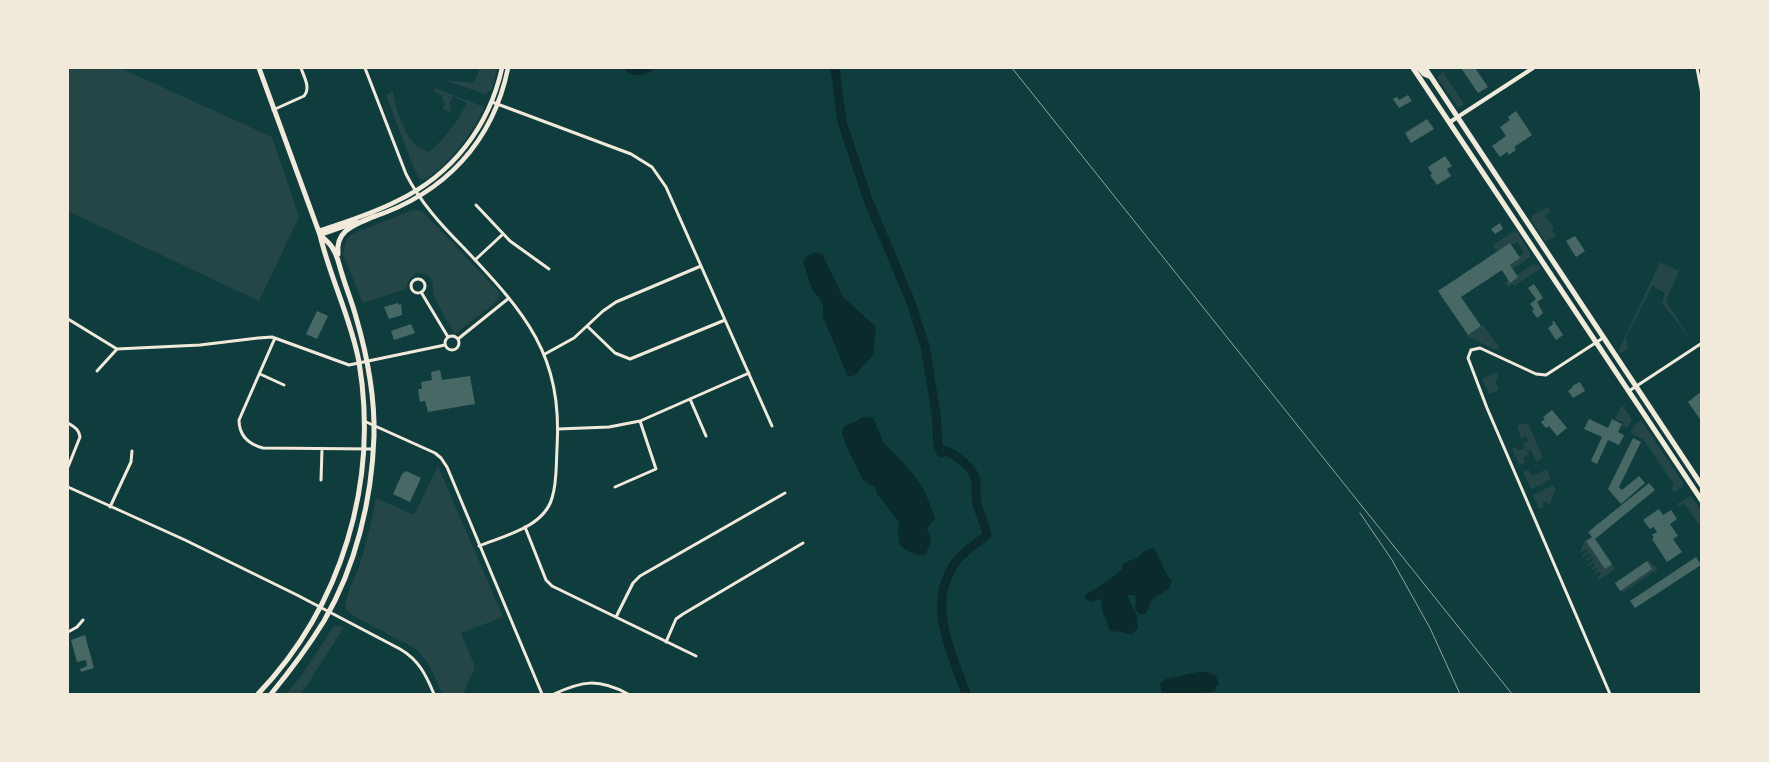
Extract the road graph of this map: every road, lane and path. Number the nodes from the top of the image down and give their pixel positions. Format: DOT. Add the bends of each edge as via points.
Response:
graph roads {
  1 [pos="259,68"];
  2 [pos="301,68"];
  3 [pos="365,68"];
  4 [pos="502,68"];
  5 [pos="508,68"];
  6 [pos="1413,68"];
  7 [pos="1419,68"];
  8 [pos="1425,68"];
  9 [pos="1533,68"];
  10 [pos="1697,68"];
  11 [pos="1431,77"];
  12 [pos="1702,94"];
  13 [pos="492,102"];
  14 [pos="498,104"];
  15 [pos="274,110"];
  16 [pos="1457,117"];
  17 [pos="1450,122"];
  18 [pos="416,191"];
  19 [pos="420,196"];
  20 [pos="476,205"];
  21 [pos="376,216"];
  22 [pos="319,233"];
  23 [pos="503,234"];
  24 [pos="475,260"];
  25 [pos="701,266"];
  26 [pos="549,269"];
  27 [pos="345,283"];
  28 [pos="421,292"];
  29 [pos="509,298"];
  30 [pos="68,319"];
  31 [pos="725,320"];
  32 [pos="587,326"];
  33 [pos="448,337"];
  34 [pos="276,338"];
  35 [pos="1604,338"];
  36 [pos="458,339"];
  37 [pos="1596,343"];
  38 [pos="1702,343"];
  39 [pos="444,345"];
  40 [pos="117,348"];
  41 [pos="545,354"];
  42 [pos="367,361"];
  43 [pos="359,362"];
  44 [pos="97,371"];
  45 [pos="748,373"];
  46 [pos="260,374"];
  47 [pos="284,385"];
  48 [pos="1636,386"];
  49 [pos="1628,391"];
  50 [pos="690,400"];
  51 [pos="364,420"];
  52 [pos="640,421"];
  53 [pos="68,423"];
  54 [pos="373,425"];
  55 [pos="772,426"];
  56 [pos="558,429"];
  57 [pos="706,436"];
  58 [pos="363,449"];
  59 [pos="373,449"];
  60 [pos="322,450"];
  61 [pos="132,451"];
  62 [pos="68,467"];
  63 [pos="321,480"];
  64 [pos="615,486"];
  65 [pos="1702,486"];
  66 [pos="68,487"];
  67 [pos="785,493"];
  68 [pos="1702,502"];
  69 [pos="110,507"];
  70 [pos="525,527"];
  71 [pos="803,543"];
  72 [pos="479,546"];
  73 [pos="320,608"];
  74 [pos="329,611"];
  75 [pos="616,617"];
  76 [pos="83,620"];
  77 [pos="68,632"];
  78 [pos="666,642"];
  79 [pos="696,656"];
  80 [pos="258,694"];
  81 [pos="271,694"];
  82 [pos="434,694"];
  83 [pos="542,694"];
  84 [pos="554,694"];
  85 [pos="628,694"];
  86 [pos="1610,694"];
  1 -- 15 [label="main road"];
  2 -- 15 [label="street" via="307,93"];
  3 -- 18 [label="street" via="406,174"];
  4 -- 13 [label="main road"];
  5 -- 14 [label="main road"];
  6 -- 17 [label="main road"];
  7 -- 11 [label="main road"];
  8 -- 11 [label="main road"];
  9 -- 16 [label="street"];
  10 -- 12 [label="street"];
  11 -- 16 [label="main road"];
  13 -- 14 [label="street"];
  13 -- 18 [label="main road" via="459,155 437,177"];
  14 -- 19 [label="main road" via="467,156"];
  14 -- 25 [label="street" via="631,154 652,166 666,187"];
  15 -- 22 [label="main road"];
  16 -- 17 [label="street"];
  16 -- 35 [label="main road"];
  17 -- 37 [label="main road"];
  18 -- 19 [label="street"];
  18 -- 22 [label="main road"];
  19 -- 21 [label="main road"];
  19 -- 24 [label="street" via="444,228"];
  20 -- 23 [label="street"];
  21 -- 22 [label="main road"];
  21 -- 27 [label="main road" via="346,230 338,240 337,251"];
  22 -- 27 [label="main road" via="333,248"];
  22 -- 43 [label="main road"];
  23 -- 24 [label="street"];
  23 -- 26 [label="street"];
  24 -- 29 [label="street"];
  25 -- 31 [label="street"];
  25 -- 32 [label="street" via="616,302"];
  27 -- 42 [label="main road"];
  28 -- 28 [label="street" via="425,289 424,282 415,279 410,285 412,290"];
  28 -- 33 [label="street"];
  29 -- 36 [label="street"];
  29 -- 41 [label="street" via="532,329"];
  30 -- 40 [label="street"];
  31 -- 32 [label="street" via="630,359 615,353"];
  31 -- 45 [label="street"];
  32 -- 41 [label="street"];
  33 -- 36 [label="street"];
  33 -- 39 [label="street"];
  34 -- 40 [label="street"];
  34 -- 43 [label="street" via="345,364"];
  34 -- 46 [label="street"];
  35 -- 37 [label="street"];
  35 -- 48 [label="main road"];
  36 -- 39 [label="street" via="456,350 449,350"];
  37 -- 49 [label="main road"];
  37 -- 86 [label="street" via="1546,375 1536,374 1480,348 1472,349 1468,356 1490,415"];
  38 -- 48 [label="street"];
  39 -- 42 [label="street"];
  40 -- 44 [label="street"];
  41 -- 56 [label="street" via="556,400"];
  42 -- 43 [label="street"];
  42 -- 54 [label="main road"];
  43 -- 51 [label="main road"];
  45 -- 50 [label="street"];
  45 -- 55 [label="street"];
  46 -- 47 [label="street"];
  46 -- 60 [label="street" via="239,420 241,434 253,445 263,448"];
  48 -- 49 [label="street"];
  48 -- 65 [label="main road"];
  49 -- 68 [label="main road"];
  50 -- 52 [label="street"];
  50 -- 57 [label="street"];
  51 -- 54 [label="street"];
  51 -- 58 [label="main road"];
  52 -- 56 [label="street" via="609,427"];
  52 -- 64 [label="street" via="656,469"];
  53 -- 62 [label="street" via="80,432"];
  54 -- 59 [label="main road"];
  54 -- 72 [label="street" via="441,458"];
  56 -- 70 [label="street" via="552,500 546,512"];
  58 -- 59 [label="street"];
  58 -- 60 [label="street"];
  58 -- 73 [label="main road" via="358,496 348,540"];
  59 -- 74 [label="main road" via="368,494 357,543"];
  60 -- 63 [label="street"];
  61 -- 69 [label="street" via="131,462"];
  66 -- 69 [label="street"];
  67 -- 75 [label="street" via="640,576 633,583"];
  69 -- 73 [label="street"];
  70 -- 72 [label="street"];
  70 -- 75 [label="street" via="546,580 552,586"];
  71 -- 78 [label="street" via="676,619"];
  72 -- 83 [label="street"];
  73 -- 74 [label="street"];
  73 -- 80 [label="main road" via="290,657"];
  74 -- 81 [label="main road" via="303,654"];
  74 -- 82 [label="street" via="410,655 422,669"];
  75 -- 78 [label="street"];
  76 -- 77 [label="street"];
  78 -- 79 [label="street"];
  84 -- 85 [label="street" via="591,682"];
}
